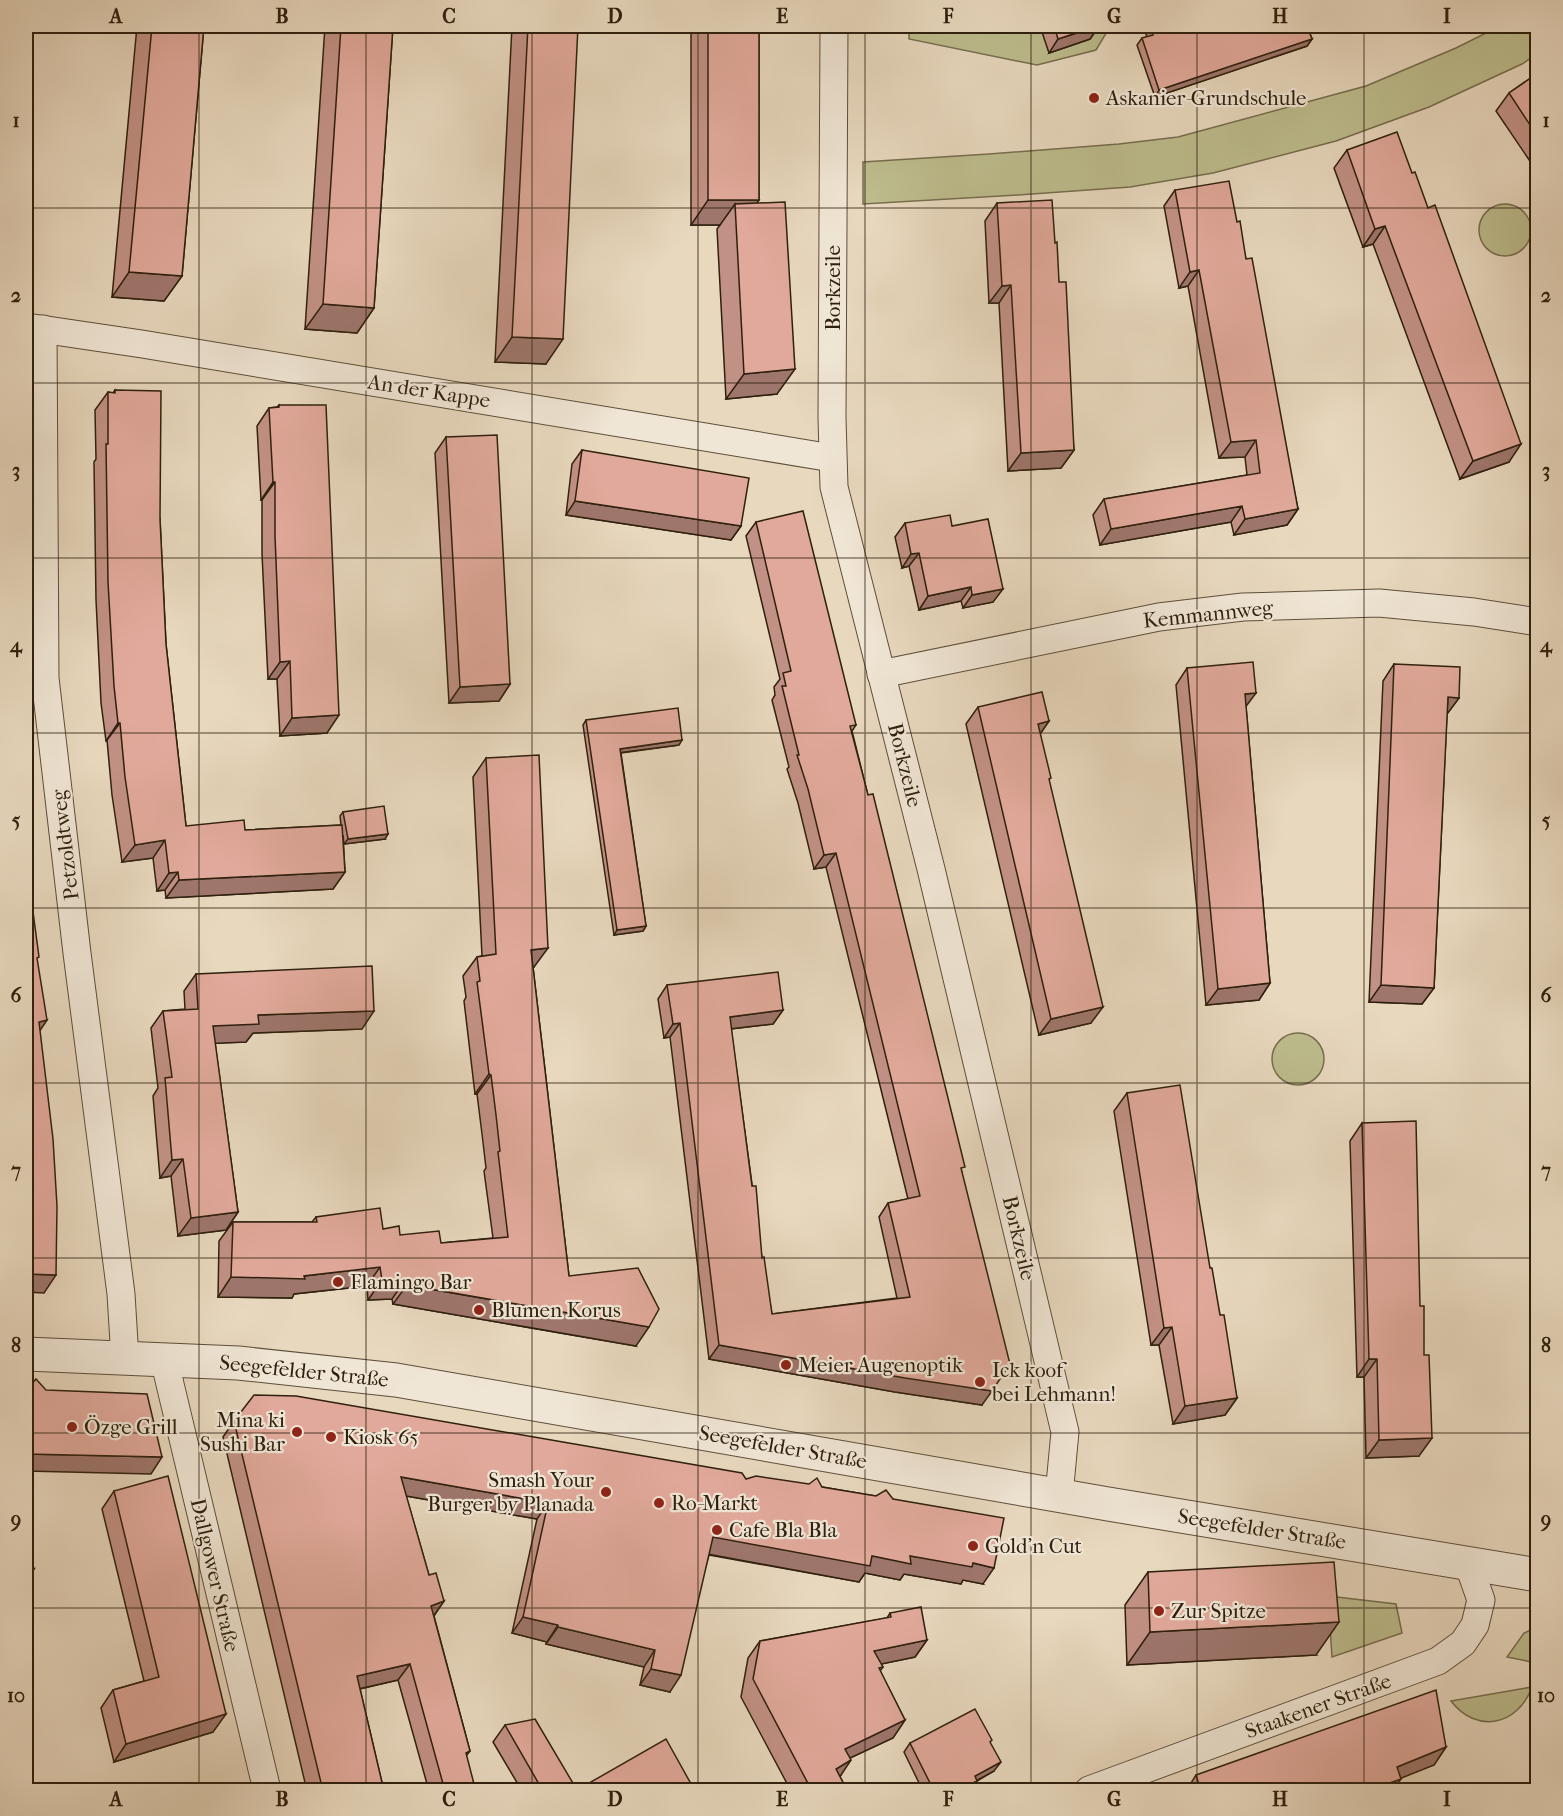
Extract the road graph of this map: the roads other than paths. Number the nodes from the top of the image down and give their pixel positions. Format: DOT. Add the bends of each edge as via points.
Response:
graph roads {
  1 [pos="834,26"];
  2 [pos="34,328"];
  3 [pos="832,458"];
  4 [pos="1538,622"];
  5 [pos="882,674"];
  6 [pos="26,1354"];
  7 [pos="125,1359"];
  8 [pos="164,1359"];
  9 [pos="1059,1495"];
  10 [pos="1468,1563"];
  11 [pos="1538,1575"];
  12 [pos="267,1791"];
  13 [pos="1089,1791"];
  1 -- 3 [label="street, Borkzeile"];
  2 -- 3 [label="street, An der Kappe"];
  2 -- 7 [label="street, Petzoldtweg" via="45,678 121,1294"];
  3 -- 5 [label="street, Borkzeile" via="834,488"];
  4 -- 5 [label="street, Kemmannweg" via="1379,603 1243,607 1160,617"];
  5 -- 9 [label="street, Borkzeile" via="1065,1432"];
  6 -- 7 [label="street, Seegefelder Straße"];
  7 -- 8 [label="street, Seegefelder Straße"];
  8 -- 9 [label="street, Seegefelder Straße" via="396,1380"];
  8 -- 12 [label="street, Dallgower Straße"];
  9 -- 10 [label="street, Seegefelder Straße"];
  10 -- 11 [label="street, Seegefelder Straße"];
  10 -- 13 [label="street, Staakener Straße" via="1480,1600 1475,1625 1463,1643 1438,1661"];
}
